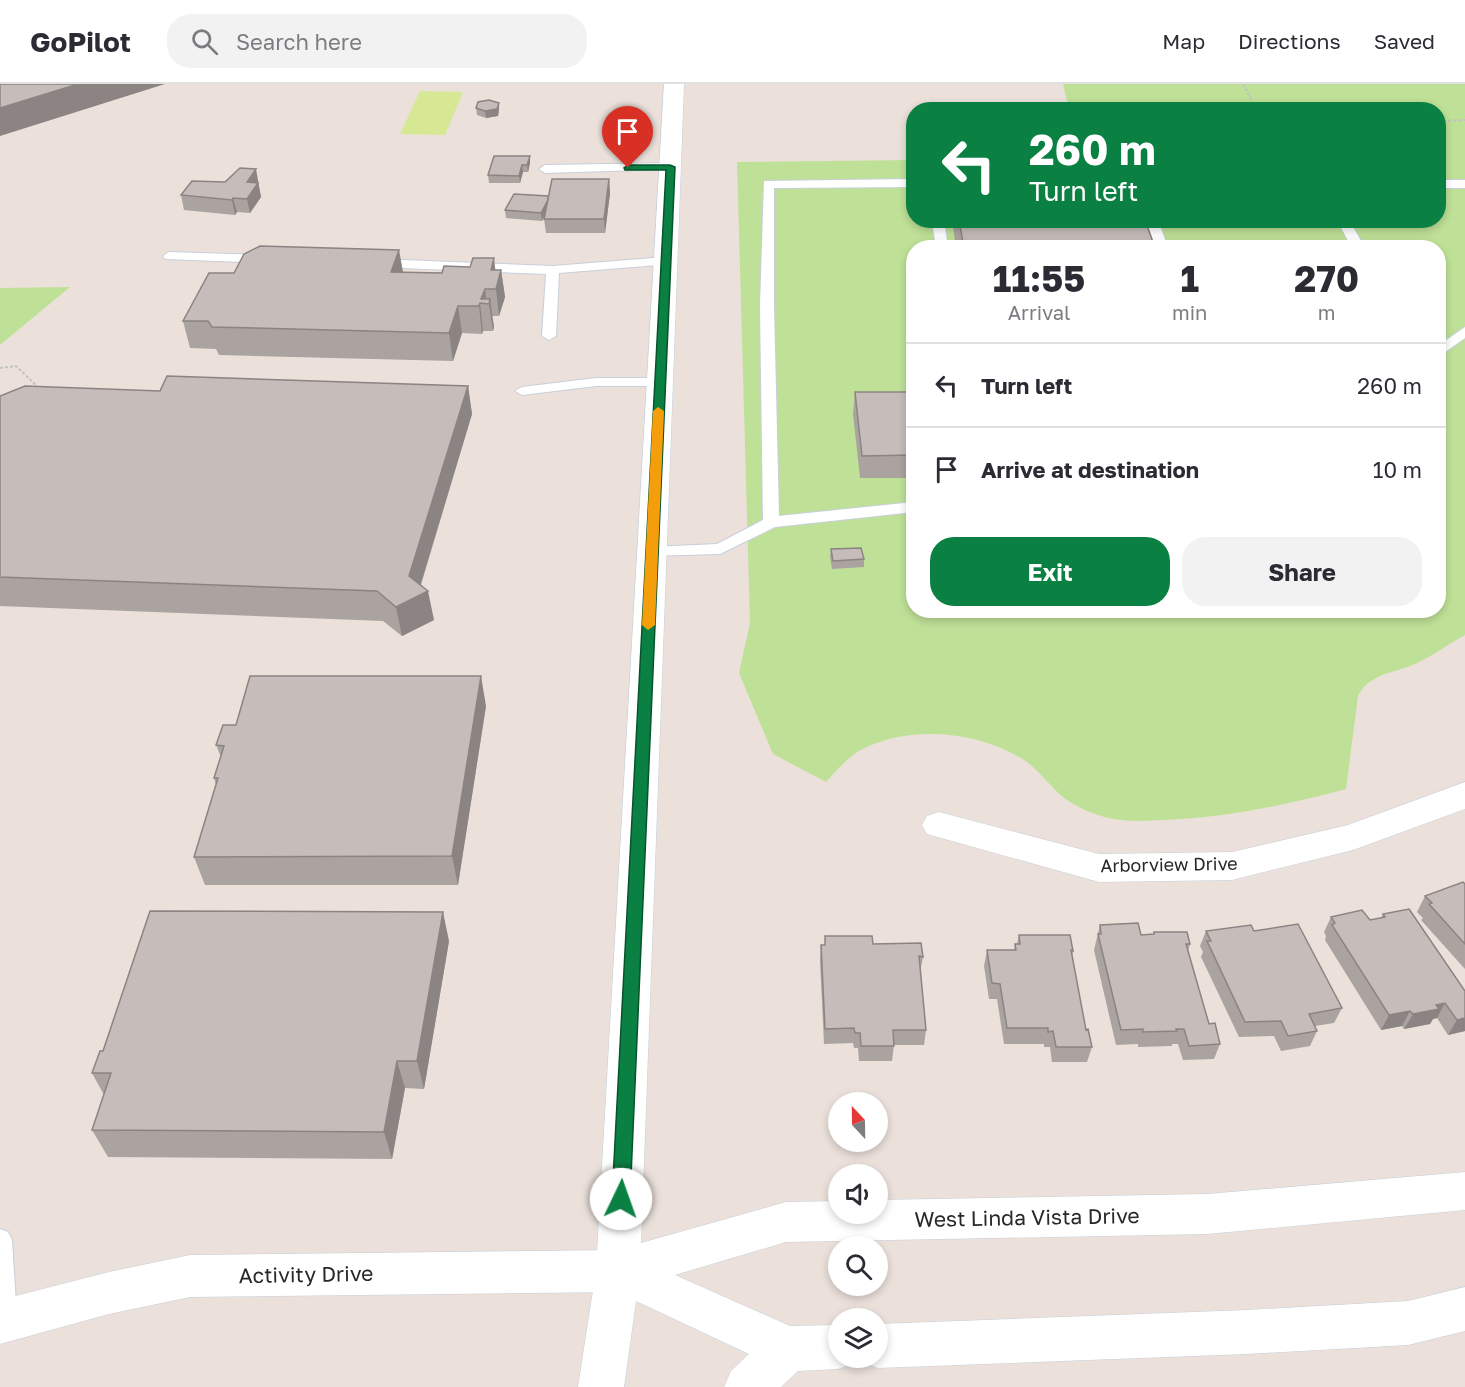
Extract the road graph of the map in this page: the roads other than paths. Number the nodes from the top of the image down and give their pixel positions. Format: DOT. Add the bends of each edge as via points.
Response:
graph roads {
  1 [pos="674,84"];
  2 [pos="670,167"];
  3 [pos="545,169"];
  4 [pos="906,183"];
  5 [pos="1446,184"];
  6 [pos="1465,184"];
  7 [pos="169,256"];
  8 [pos="285,260"];
  9 [pos="666,261"];
  10 [pos="367,263"];
  11 [pos="553,270"];
  12 [pos="1465,332"];
  13 [pos="549,336"];
  14 [pos="1446,347"];
  15 [pos="660,382"];
  16 [pos="522,391"];
  17 [pos="906,508"];
  18 [pos="771,522"];
  19 [pos="652,552"];
  20 [pos="1465,795"];
  21 [pos="939,825"];
  22 [pos="1465,1191"];
  23 [pos="0,1240"];
  24 [pos="618,1271"];
  25 [pos="1465,1310"];
  26 [pos="2,1321"];
  27 [pos="888,1346"];
  28 [pos="828,1347"];
  29 [pos="789,1349"];
  30 [pos="601,1387"];
  31 [pos="747,1387"];
  1 -- 2 [label="main road"];
  2 -- 3 [label="lane"];
  2 -- 9 [label="main road"];
  4 -- 18 [label="lane" via="768,184"];
  5 -- 6 [label="lane"];
  7 -- 8 [label="lane"];
  9 -- 11 [label="lane"];
  9 -- 15 [label="main road"];
  10 -- 11 [label="lane"];
  11 -- 13 [label="lane"];
  12 -- 14 [label="lane"];
  15 -- 16 [label="lane" via="596,382"];
  15 -- 19 [label="main road"];
  17 -- 18 [label="lane"];
  18 -- 19 [label="lane" via="720,549"];
  19 -- 24 [label="main road"];
  20 -- 21 [label="main road, Arborview Drive" via="1353,837 1232,866 1099,868"];
  22 -- 24 [label="main road, West Linda Vista Drive" via="1207,1214 786,1221"];
  23 -- 26 [label="lane"];
  24 -- 26 [label="main road, Activity Drive" via="190,1276"];
  24 -- 29 [label="main road"];
  24 -- 30 [label="main road"];
  25 -- 27 [label="main road" via="1408,1323"];
  28 -- 29 [label="main road"];
  29 -- 31 [label="main road"];
}
